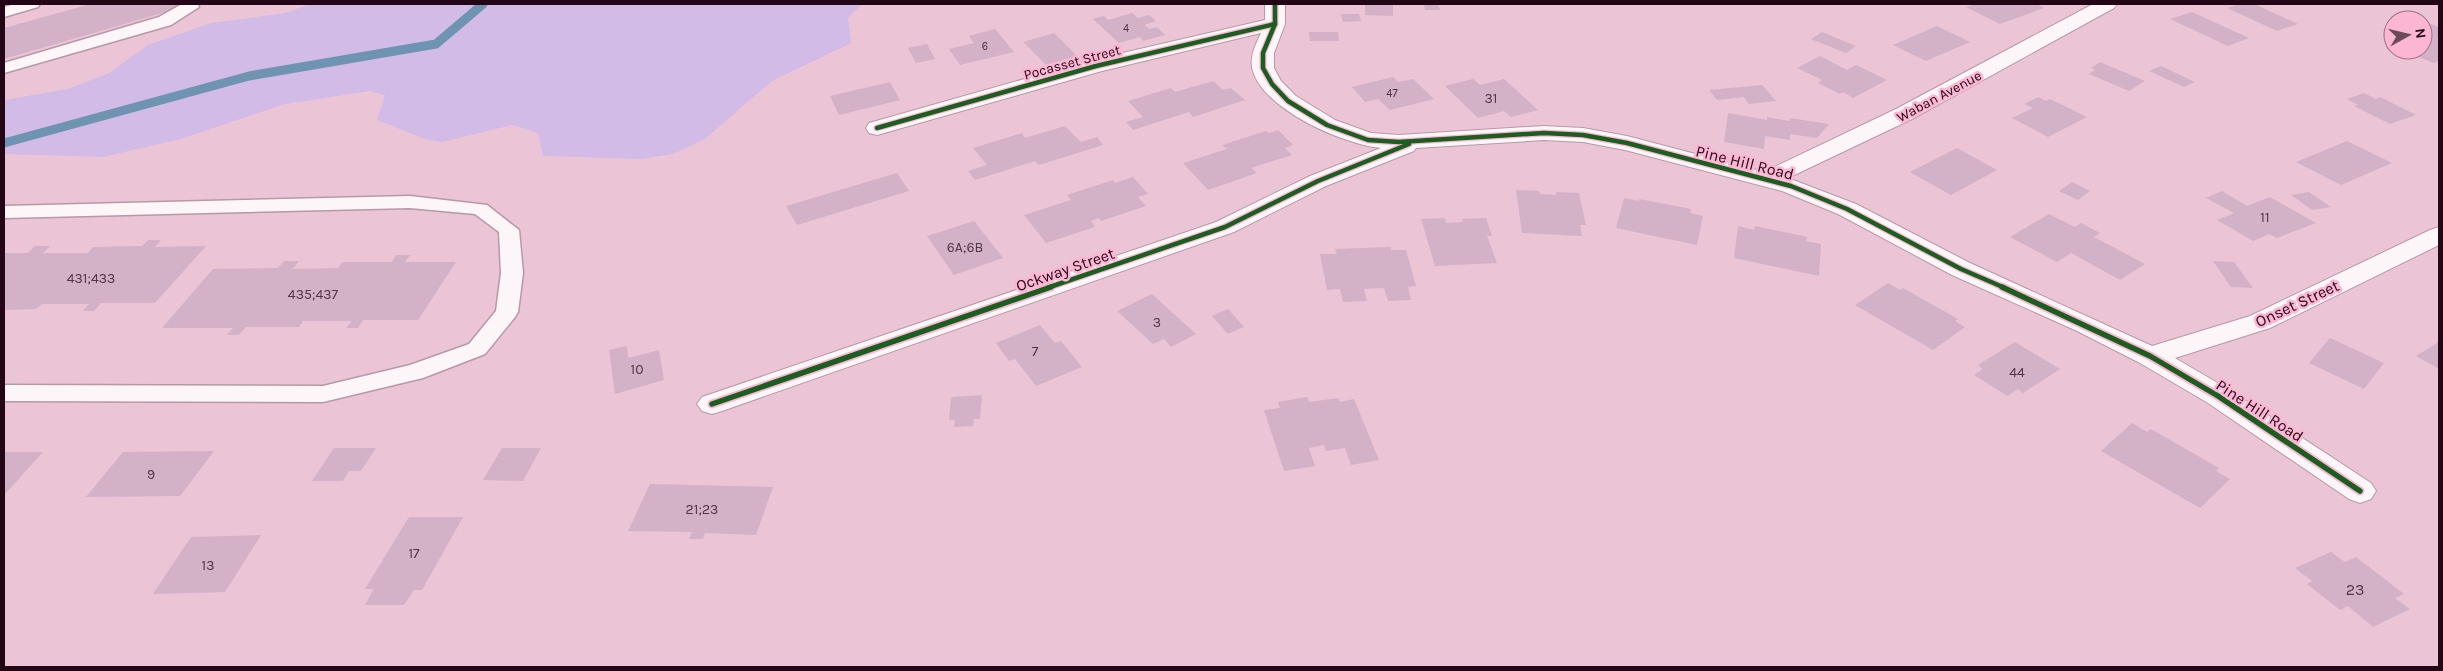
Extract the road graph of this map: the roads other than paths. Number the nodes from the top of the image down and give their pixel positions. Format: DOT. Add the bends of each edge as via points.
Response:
graph roads {
  1 [pos="32,4"];
  2 [pos="190,4"];
  3 [pos="2107,4"];
  4 [pos="4,12"];
  5 [pos="1275,14"];
  6 [pos="4,68"];
  7 [pos="877,128"];
  8 [pos="1419,140"];
  9 [pos="1767,179"];
  10 [pos="4,212"];
  11 [pos="2439,235"];
  12 [pos="2150,356"];
  13 [pos="4,393"];
  14 [pos="712,404"];
  15 [pos="2360,491"];
  1 -- 4 [label="lane"];
  2 -- 6 [label="lane" via="191,7 165,21"];
  3 -- 9 [label="street, Waban Avenue" via="1904,114"];
  5 -- 7 [label="street, Pocasset Street"];
  5 -- 8 [label="street, Pine Hill Road" via="1263,53 1263,68 1288,101 1309,116 1346,134 1368,140"];
  8 -- 9 [label="street, Pine Hill Road" via="1544,133 1583,135"];
  8 -- 14 [label="street, Ockway Street" via="1318,181 1225,226"];
  9 -- 12 [label="street, Pine Hill Road" via="1847,209 1961,270"];
  10 -- 13 [label="lane" via="398,202 480,209 509,230 512,273 507,312 477,349 415,372 323,394"];
  11 -- 12 [label="street, Onset Street" via="2260,322"];
  12 -- 15 [label="street, Pine Hill Road" via="2218,396"];
}
